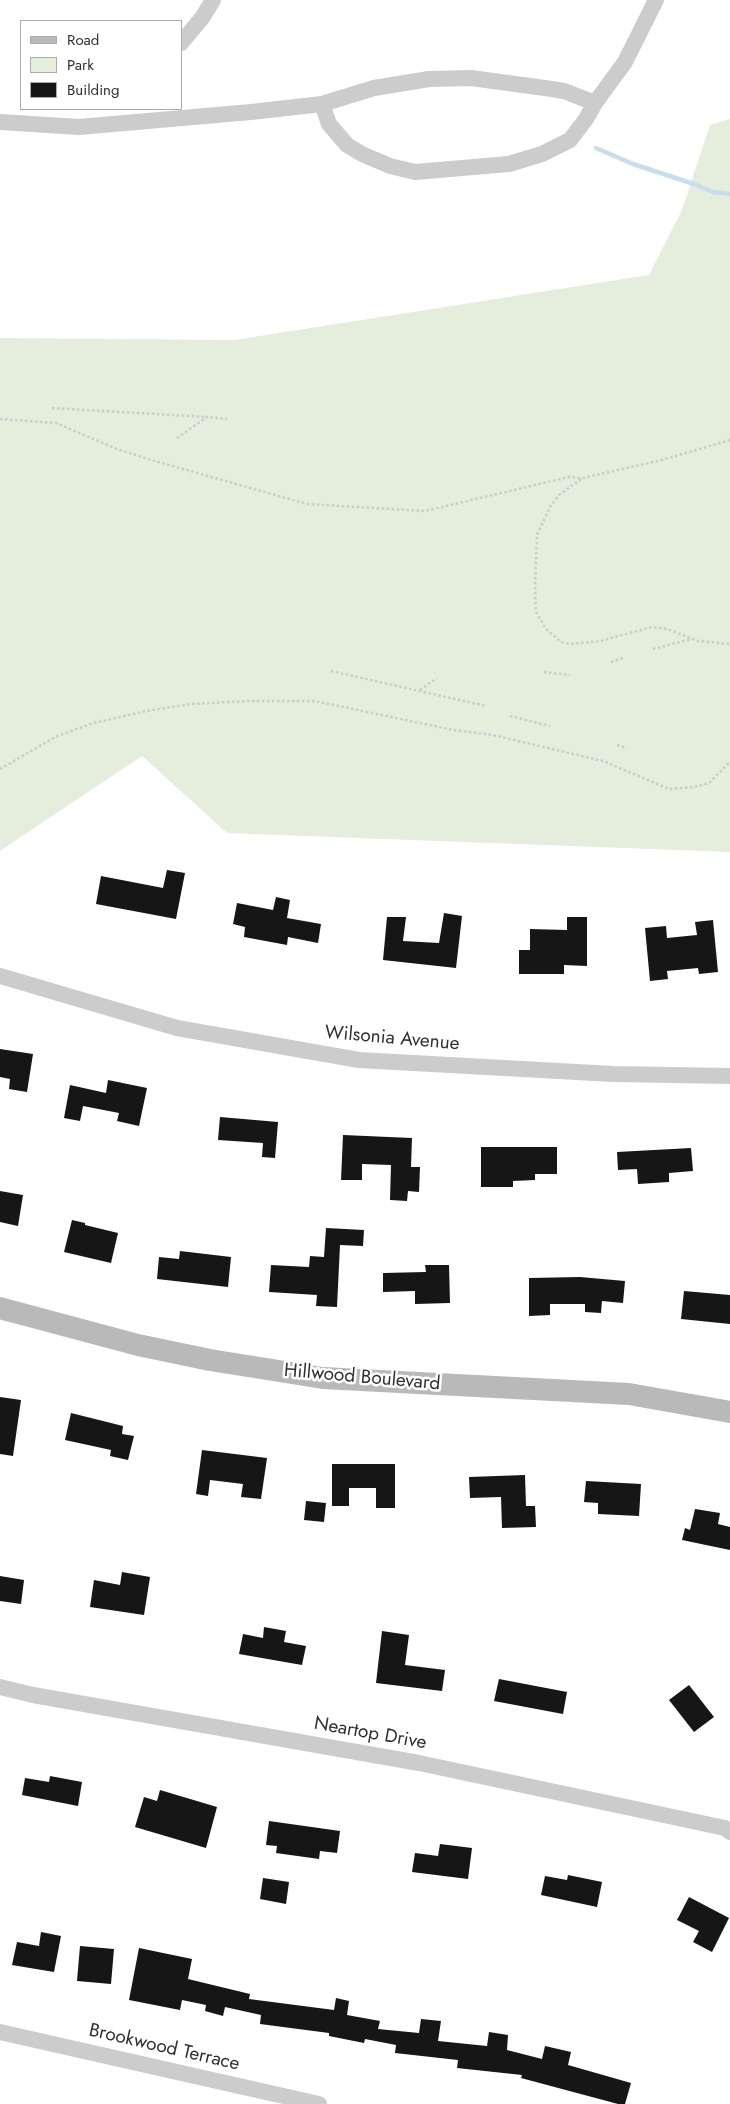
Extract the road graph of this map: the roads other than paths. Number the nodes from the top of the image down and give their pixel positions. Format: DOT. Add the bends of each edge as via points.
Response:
graph roads {
  1 [pos="213,0"];
  2 [pos="656,0"];
  3 [pos="182,42"];
  4 [pos="595,103"];
  5 [pos="322,104"];
  6 [pos="130,115"];
  7 [pos="0,122"];
  8 [pos="0,976"];
  9 [pos="730,1076"];
  10 [pos="0,1308"];
  11 [pos="730,1412"];
  12 [pos="0,1687"];
  13 [pos="728,1825"];
  14 [pos="0,2032"];
  15 [pos="319,2104"];
  1 -- 3 [label="street"];
  2 -- 4 [label="street" via="629,55"];
  4 -- 5 [label="street" via="564,91 462,78 428,79 374,88"];
  4 -- 5 [label="street" via="570,140 542,154 509,164 415,172 390,166 347,144 329,124"];
  5 -- 6 [label="street" via="251,112"];
  6 -- 7 [label="street" via="79,127"];
  8 -- 9 [label="street, Wilsonia Avenue" via="177,1028 359,1060 613,1074"];
  10 -- 11 [label="street, Hillwood Boulevard" via="138,1345 323,1378 629,1394"];
  12 -- 13 [label="street, Neartop Drive" via="419,1763"];
  14 -- 15 [label="street, Brookwood Terrace"];
}
